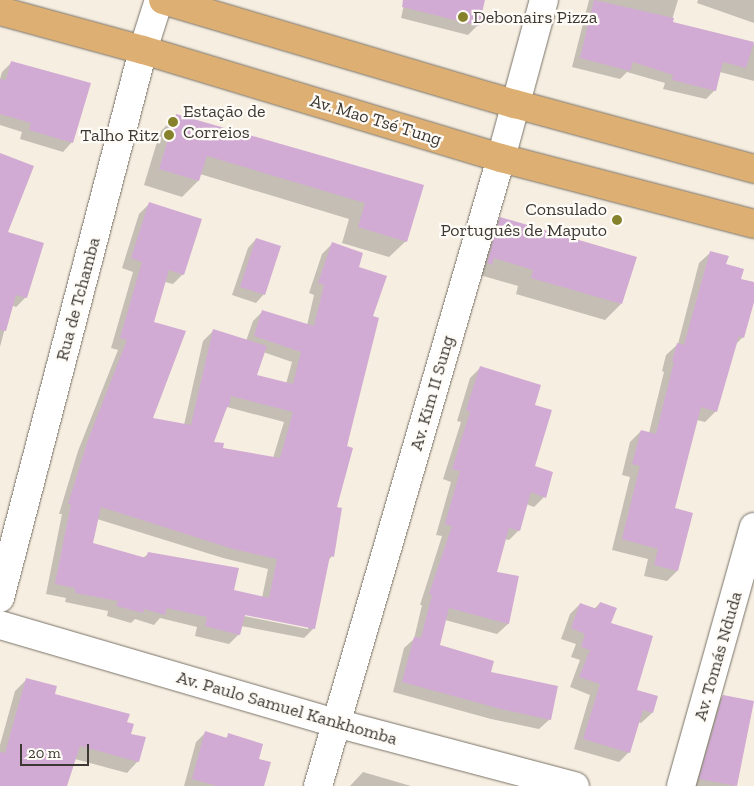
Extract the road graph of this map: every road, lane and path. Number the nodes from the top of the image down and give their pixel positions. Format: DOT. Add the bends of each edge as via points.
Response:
graph roads {
  1 [pos="161,0"];
  2 [pos="544,0"];
  3 [pos="0,11"];
  4 [pos="143,50"];
  5 [pos="515,104"];
  6 [pos="501,158"];
  7 [pos="754,169"];
  8 [pos="754,224"];
  9 [pos="754,527"];
  10 [pos="0,598"];
  11 [pos="0,625"];
  12 [pos="336,723"];
  13 [pos="318,786"];
  14 [pos="575,786"];
  15 [pos="681,786"];
  1 -- 4 [label="street, Rua de Tchamba"];
  1 -- 5 [label="main road"];
  2 -- 5 [label="street, Av. Kim II Sung"];
  3 -- 4 [label="main road, Av. Mao Tsé Tung"];
  4 -- 6 [label="main road, Av. Mao Tsé Tung"];
  4 -- 10 [label="street, Rua de Tchamba"];
  5 -- 6 [label="street, Av. Kim II Sung"];
  5 -- 7 [label="main road"];
  6 -- 8 [label="main road, Av. Mao Tsé Tung"];
  6 -- 12 [label="street, Av. Kim II Sung"];
  9 -- 15 [label="street, Av. Tomás Nduda"];
  11 -- 12 [label="street, Av. Paulo Samuel Kankhomba"];
  12 -- 13 [label="street, Av. Kim II Sung"];
  12 -- 14 [label="street, Av. Paulo Samuel Kankhomba"];
}
